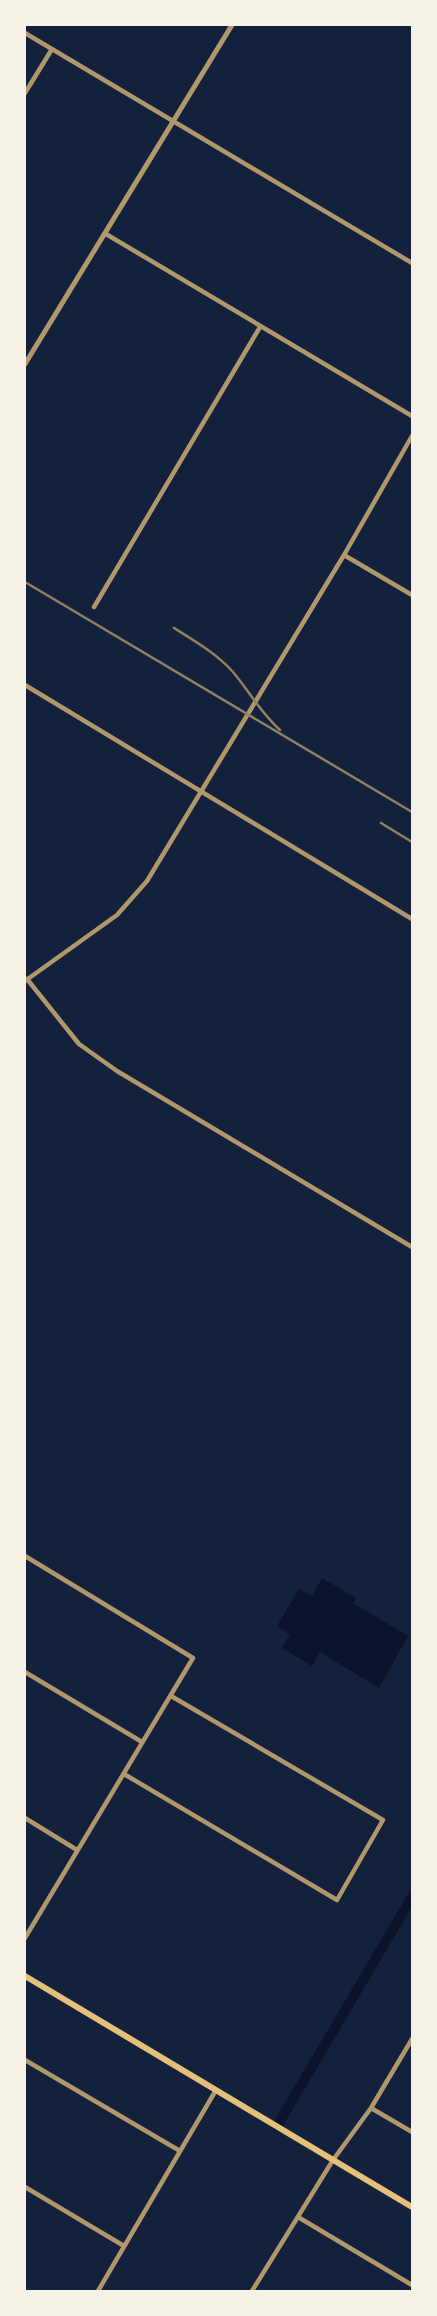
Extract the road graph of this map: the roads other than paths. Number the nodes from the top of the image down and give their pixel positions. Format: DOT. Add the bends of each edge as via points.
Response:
graph roads {
  1 [pos="232,25"];
  2 [pos="25,33"];
  3 [pos="52,49"];
  4 [pos="25,93"];
  5 [pos="172,121"];
  6 [pos="106,234"];
  7 [pos="412,263"];
  8 [pos="260,327"];
  9 [pos="26,361"];
  10 [pos="412,416"];
  11 [pos="412,436"];
  12 [pos="344,555"];
  13 [pos="412,595"];
  14 [pos="94,607"];
  15 [pos="25,685"];
  16 [pos="200,790"];
  17 [pos="412,919"];
  18 [pos="26,980"];
  19 [pos="412,1247"];
  20 [pos="25,1556"];
  21 [pos="25,1672"];
  22 [pos="171,1696"];
  23 [pos="142,1742"];
  24 [pos="124,1774"];
  25 [pos="25,1818"];
  26 [pos="78,1850"];
  27 [pos="25,1938"];
  28 [pos="25,1976"];
  29 [pos="412,2039"];
  30 [pos="25,2060"];
  31 [pos="216,2090"];
  32 [pos="371,2108"];
  33 [pos="412,2132"];
  34 [pos="180,2151"];
  35 [pos="333,2160"];
  36 [pos="25,2186"];
  37 [pos="412,2207"];
  38 [pos="298,2217"];
  39 [pos="124,2246"];
  40 [pos="412,2284"];
  41 [pos="98,2291"];
  42 [pos="252,2291"];
  1 -- 5 [label="street"];
  2 -- 3 [label="street"];
  3 -- 4 [label="street"];
  3 -- 5 [label="street"];
  5 -- 6 [label="street"];
  5 -- 7 [label="street"];
  6 -- 8 [label="street"];
  6 -- 9 [label="street"];
  8 -- 10 [label="street"];
  8 -- 14 [label="street"];
  11 -- 12 [label="street"];
  12 -- 13 [label="street"];
  12 -- 16 [label="street"];
  15 -- 16 [label="street"];
  16 -- 17 [label="street"];
  16 -- 18 [label="street" via="147,881 117,915"];
  18 -- 19 [label="street" via="79,1044 136,1082"];
  20 -- 22 [label="street" via="193,1658"];
  21 -- 23 [label="street"];
  22 -- 23 [label="street"];
  22 -- 24 [label="street" via="383,1820 337,1900"];
  23 -- 24 [label="street"];
  24 -- 26 [label="street"];
  25 -- 26 [label="street"];
  26 -- 27 [label="street"];
  28 -- 31 [label="main road"];
  29 -- 32 [label="street"];
  30 -- 34 [label="street"];
  31 -- 34 [label="street"];
  31 -- 35 [label="main road"];
  32 -- 33 [label="street"];
  32 -- 35 [label="street"];
  34 -- 39 [label="street"];
  35 -- 37 [label="main road"];
  35 -- 38 [label="street"];
  36 -- 39 [label="street"];
  38 -- 40 [label="street"];
  38 -- 42 [label="street"];
  39 -- 41 [label="street"];
}
